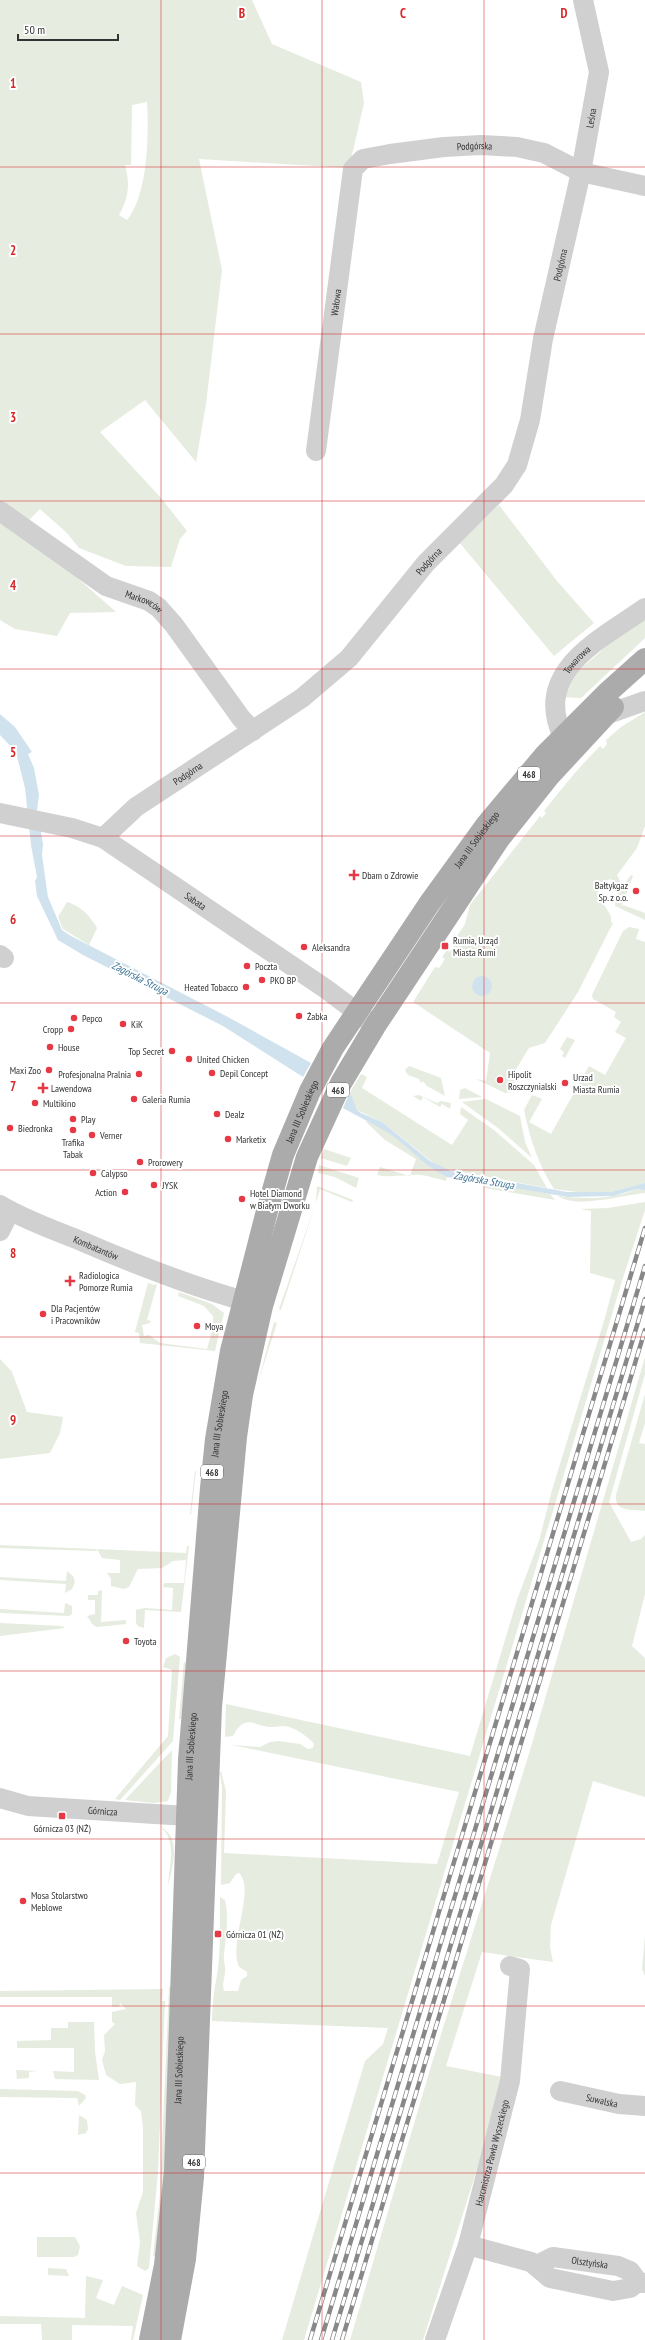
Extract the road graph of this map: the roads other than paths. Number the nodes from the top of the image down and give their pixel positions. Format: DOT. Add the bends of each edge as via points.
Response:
graph roads {
  1 [pos="583,0"];
  2 [pos="363,158"];
  3 [pos="581,172"];
  4 [pos="645,186"];
  5 [pos="316,451"];
  6 [pos="0,511"];
  7 [pos="645,608"];
  8 [pos="645,659"];
  9 [pos="645,677"];
  10 [pos="645,701"];
  11 [pos="605,715"];
  12 [pos="253,731"];
  13 [pos="563,737"];
  14 [pos="0,813"];
  15 [pos="103,838"];
  16 [pos="357,1012"];
  17 [pos="375,1026"];
  18 [pos="5,1208"];
  19 [pos="0,1231"];
  20 [pos="253,1303"];
  21 [pos="0,1798"];
  22 [pos="197,1817"];
  23 [pos="510,1966"];
  24 [pos="560,2090"];
  25 [pos="645,2106"];
  26 [pos="468,2245"];
  27 [pos="642,2282"];
  28 [pos="150,2340"];
  29 [pos="170,2340"];
  30 [pos="435,2340"];
  1 -- 3 [label="street, Leśna" via="599,72"];
  2 -- 3 [label="street, Podgórska" via="444,146 517,147 544,153"];
  2 -- 5 [label="street, Wałowa" via="352,169"];
  3 -- 4 [label="street"];
  3 -- 12 [label="street, Podgórna" via="543,338 530,420 517,465 504,485 426,563 349,658 302,698"];
  6 -- 12 [label="street, Markowców" via="106,586 149,601 159,608"];
  7 -- 13 [label="street, Towarowa" via="588,649 561,677 554,701 557,725"];
  8 -- 13 [label="main road, Jana III Sobieskiego / 468"];
  9 -- 11 [label="main road, Jana III Sobieskiego / 468"];
  10 -- 11 [label="street"];
  11 -- 17 [label="main road, Jana III Sobieskiego / 468" via="524,806"];
  12 -- 15 [label="street, Podgórna" via="136,807"];
  13 -- 16 [label="main road, Jana III Sobieskiego / 468" via="506,800 471,844"];
  14 -- 15 [label="street, Sabata" via="72,828"];
  15 -- 16 [label="street, Sabata"];
  16 -- 17 [label="street, Sabata"];
  16 -- 20 [label="main road, Jana III Sobieskiego / 468" via="333,1048 297,1119 269,1204"];
  17 -- 20 [label="main road, Jana III Sobieskiego / 468" via="341,1084 316,1135"];
  18 -- 19 [label="street"];
  18 -- 20 [label="street, Kombatantów" via="159,1274"];
  20 -- 22 [label="main road, Jana III Sobieskiego / 468" via="222,1396 210,1488 197,1646"];
  21 -- 22 [label="street, Górnicza" via="28,1806"];
  22 -- 28 [label="main road, Jana III Sobieskiego / 468" via="175,2171 165,2265"];
  22 -- 29 [label="main road, Jana III Sobieskiego / 468" via="194,2177 185,2259"];
  23 -- 26 [label="street, Harcmistrza Pawła Wyszeckiego" via="520,1969 510,2081"];
  24 -- 25 [label="street, Suwalska" via="619,2104"];
  26 -- 27 [label="street" via="536,2265 550,2278 613,2290 630,2288"];
  26 -- 30 [label="street, Harcmistrza Pawła Wyszeckiego"];
}
